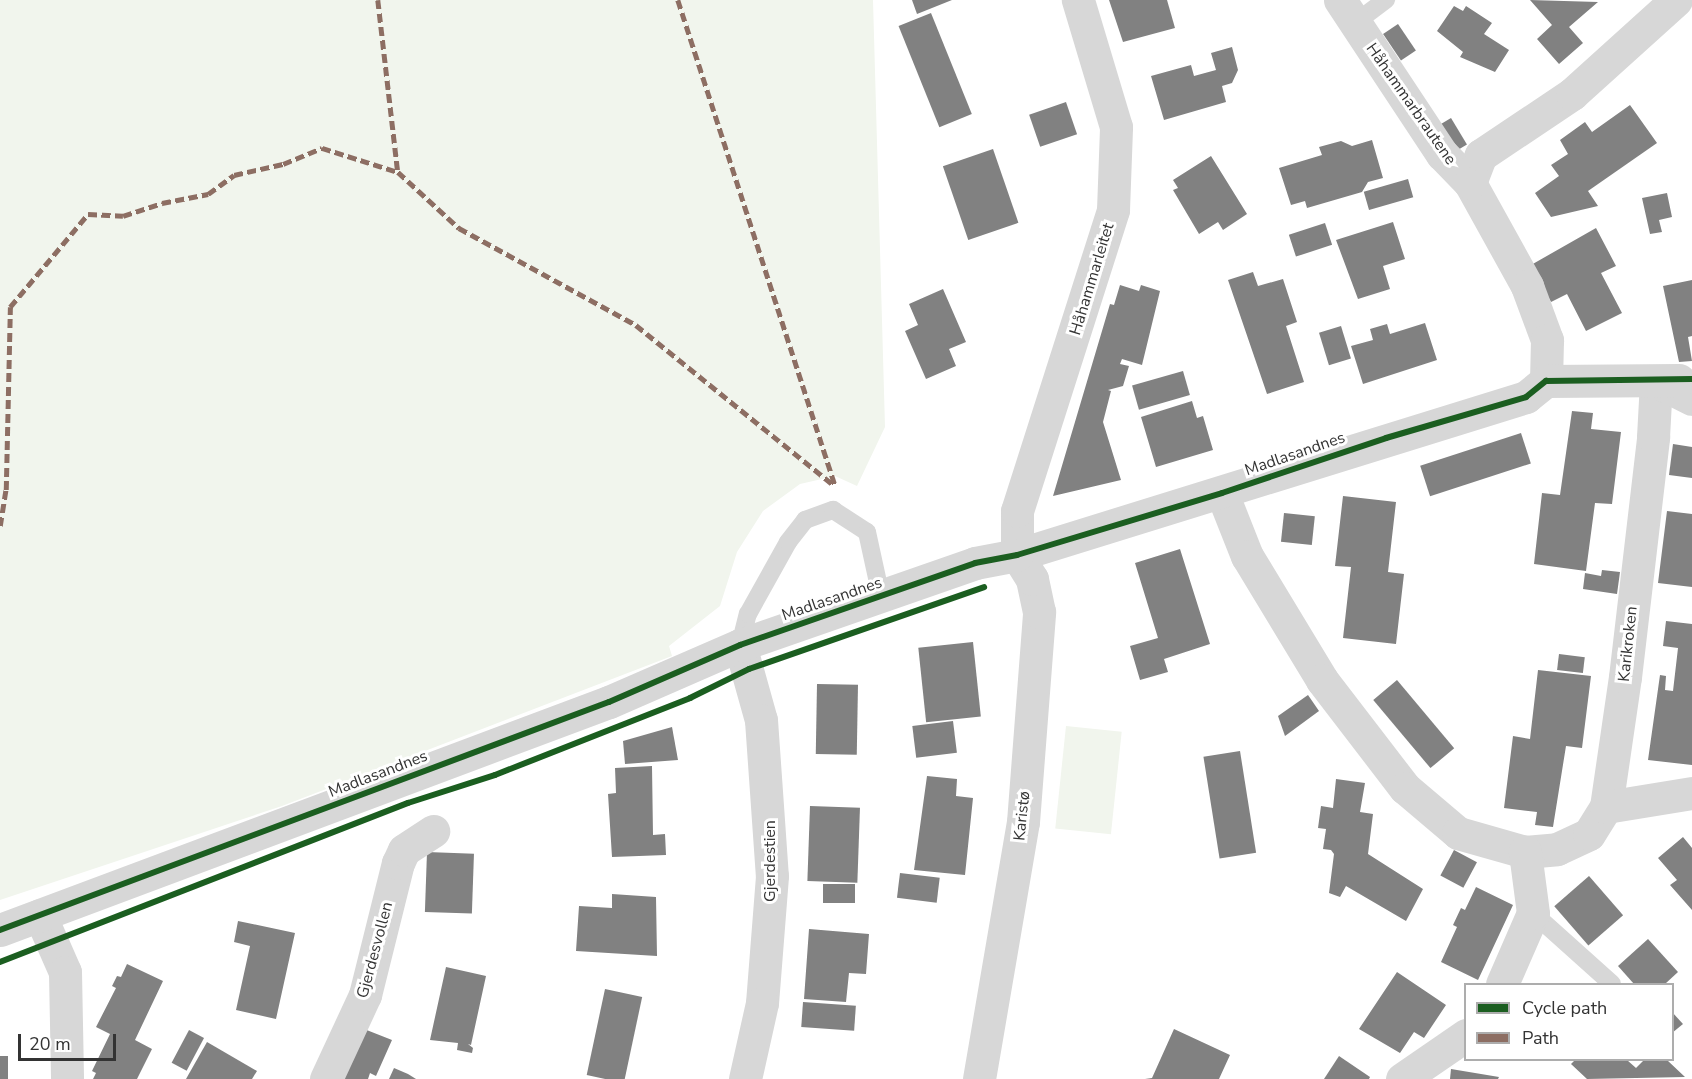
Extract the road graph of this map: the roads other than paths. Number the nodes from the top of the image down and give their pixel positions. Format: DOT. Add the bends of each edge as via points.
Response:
graph roads {
  1 [pos="1078,0"];
  2 [pos="1386,0"];
  3 [pos="1676,0"];
  4 [pos="1347,11"];
  5 [pos="1470,183"];
  6 [pos="1692,379"];
  7 [pos="1546,381"];
  8 [pos="1656,381"];
  9 [pos="1692,399"];
  10 [pos="1222,493"];
  11 [pos="1017,555"];
  12 [pos="881,596"];
  13 [pos="740,645"];
  14 [pos="1692,793"];
  15 [pos="1606,807"];
  16 [pos="433,831"];
  17 [pos="1525,852"];
  18 [pos="1533,913"];
  19 [pos="40,915"];
  20 [pos="0,930"];
  21 [pos="1502,983"];
  22 [pos="1611,983"];
  23 [pos="1464,1036"];
  24 [pos="67,1079"];
  25 [pos="326,1079"];
  26 [pos="745,1079"];
  27 [pos="979,1079"];
  28 [pos="1402,1079"];
  1 -- 11 [label="street, Håhammarleitet" via="1116,127 1113,210 1017,511"];
  2 -- 4 [label="lane, Håhammarbrautene"];
  3 -- 5 [label="street, Håhammarbrautene" via="1572,94 1480,155"];
  4 -- 5 [label="street, Håhammarbrautene" via="1442,154"];
  5 -- 7 [label="street, Håhammarbrautene" via="1527,285 1547,340"];
  6 -- 8 [label="street"];
  7 -- 8 [label="street"];
  7 -- 10 [label="street, Madlasandnes" via="1526,397 1386,438"];
  8 -- 9 [label="street"];
  8 -- 15 [label="street, Karikroken" via="1625,677"];
  10 -- 11 [label="street, Madlasandnes"];
  10 -- 17 [label="street, Karikroken" via="1247,556 1322,680 1405,788 1458,833"];
  11 -- 12 [label="street, Madlasandnes" via="975,563"];
  11 -- 27 [label="street, Karistø" via="1032,579 1039,612 1023,822"];
  12 -- 13 [label="street, Madlasandnes"];
  12 -- 13 [label="lane" via="867,532 832,510 805,520 788,542 748,614"];
  13 -- 19 [label="street, Madlasandnes" via="609,702"];
  13 -- 26 [label="street, Gjerdestien" via="761,720 772,876 762,1003"];
  14 -- 15 [label="street"];
  15 -- 17 [label="street, Karikroken" via="1589,834 1557,849"];
  16 -- 25 [label="street, Gjerdesvollen" via="404,850 398,863 365,995"];
  17 -- 18 [label="street"];
  18 -- 21 [label="street"];
  18 -- 22 [label="lane"];
  19 -- 20 [label="street, Madlasandnes"];
  19 -- 24 [label="street" via="65,972"];
  23 -- 28 [label="street"];
}
